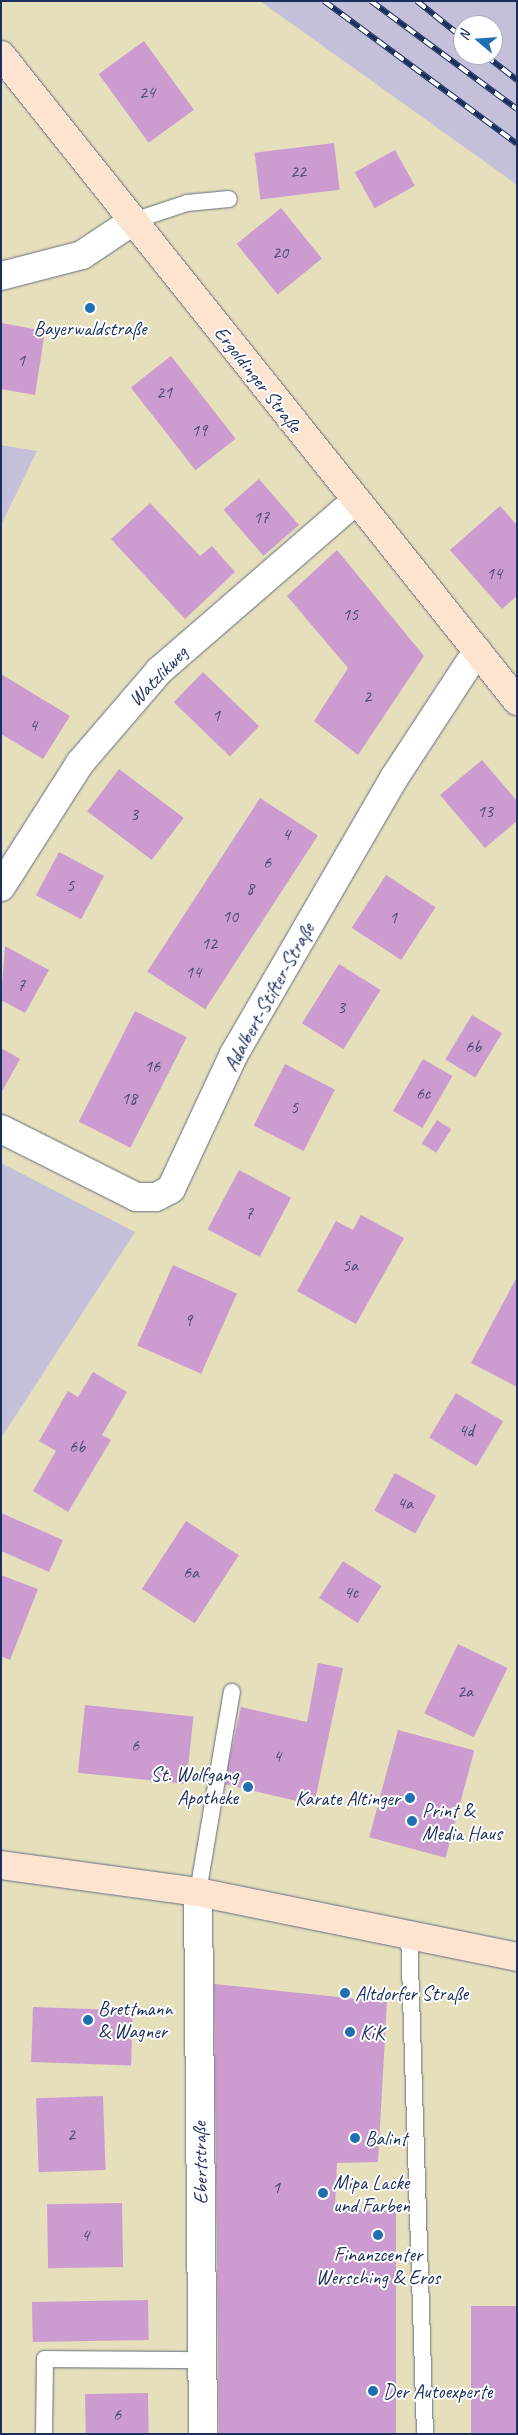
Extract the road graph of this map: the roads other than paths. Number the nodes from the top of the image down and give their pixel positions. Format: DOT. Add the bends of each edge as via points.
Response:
graph roads {
  1 [pos="1,55"];
  2 [pos="229,199"];
  3 [pos="133,222"];
  4 [pos="1,276"];
  5 [pos="355,501"];
  6 [pos="477,651"];
  7 [pos="517,701"];
  8 [pos="1,887"];
  9 [pos="1,1129"];
  10 [pos="232,1692"];
  11 [pos="1,1865"];
  12 [pos="198,1892"];
  13 [pos="409,1933"];
  14 [pos="517,1957"];
  15 [pos="202,2360"];
  16 [pos="44,2434"];
  17 [pos="203,2434"];
  18 [pos="425,2434"];
  1 -- 3 [label="main road, Ergoldinger Straße"];
  2 -- 3 [label="lane" via="187,203"];
  3 -- 4 [label="street" via="82,255"];
  3 -- 5 [label="main road, Ergoldinger Straße"];
  5 -- 6 [label="main road, Ergoldinger Straße"];
  5 -- 8 [label="street, Watzlikweg" via="159,671 80,763"];
  6 -- 7 [label="main road, Ergoldinger Straße"];
  6 -- 9 [label="street, Adalbert-Stifter-Straße" via="394,778 234,1054 171,1189 156,1197 136,1196"];
  10 -- 12 [label="lane"];
  11 -- 12 [label="main road"];
  12 -- 13 [label="main road"];
  12 -- 15 [label="street, Ebertstraße"];
  13 -- 14 [label="main road"];
  13 -- 18 [label="lane"];
  15 -- 16 [label="lane" via="45,2359"];
  15 -- 17 [label="street, Ebertstraße"];
}
